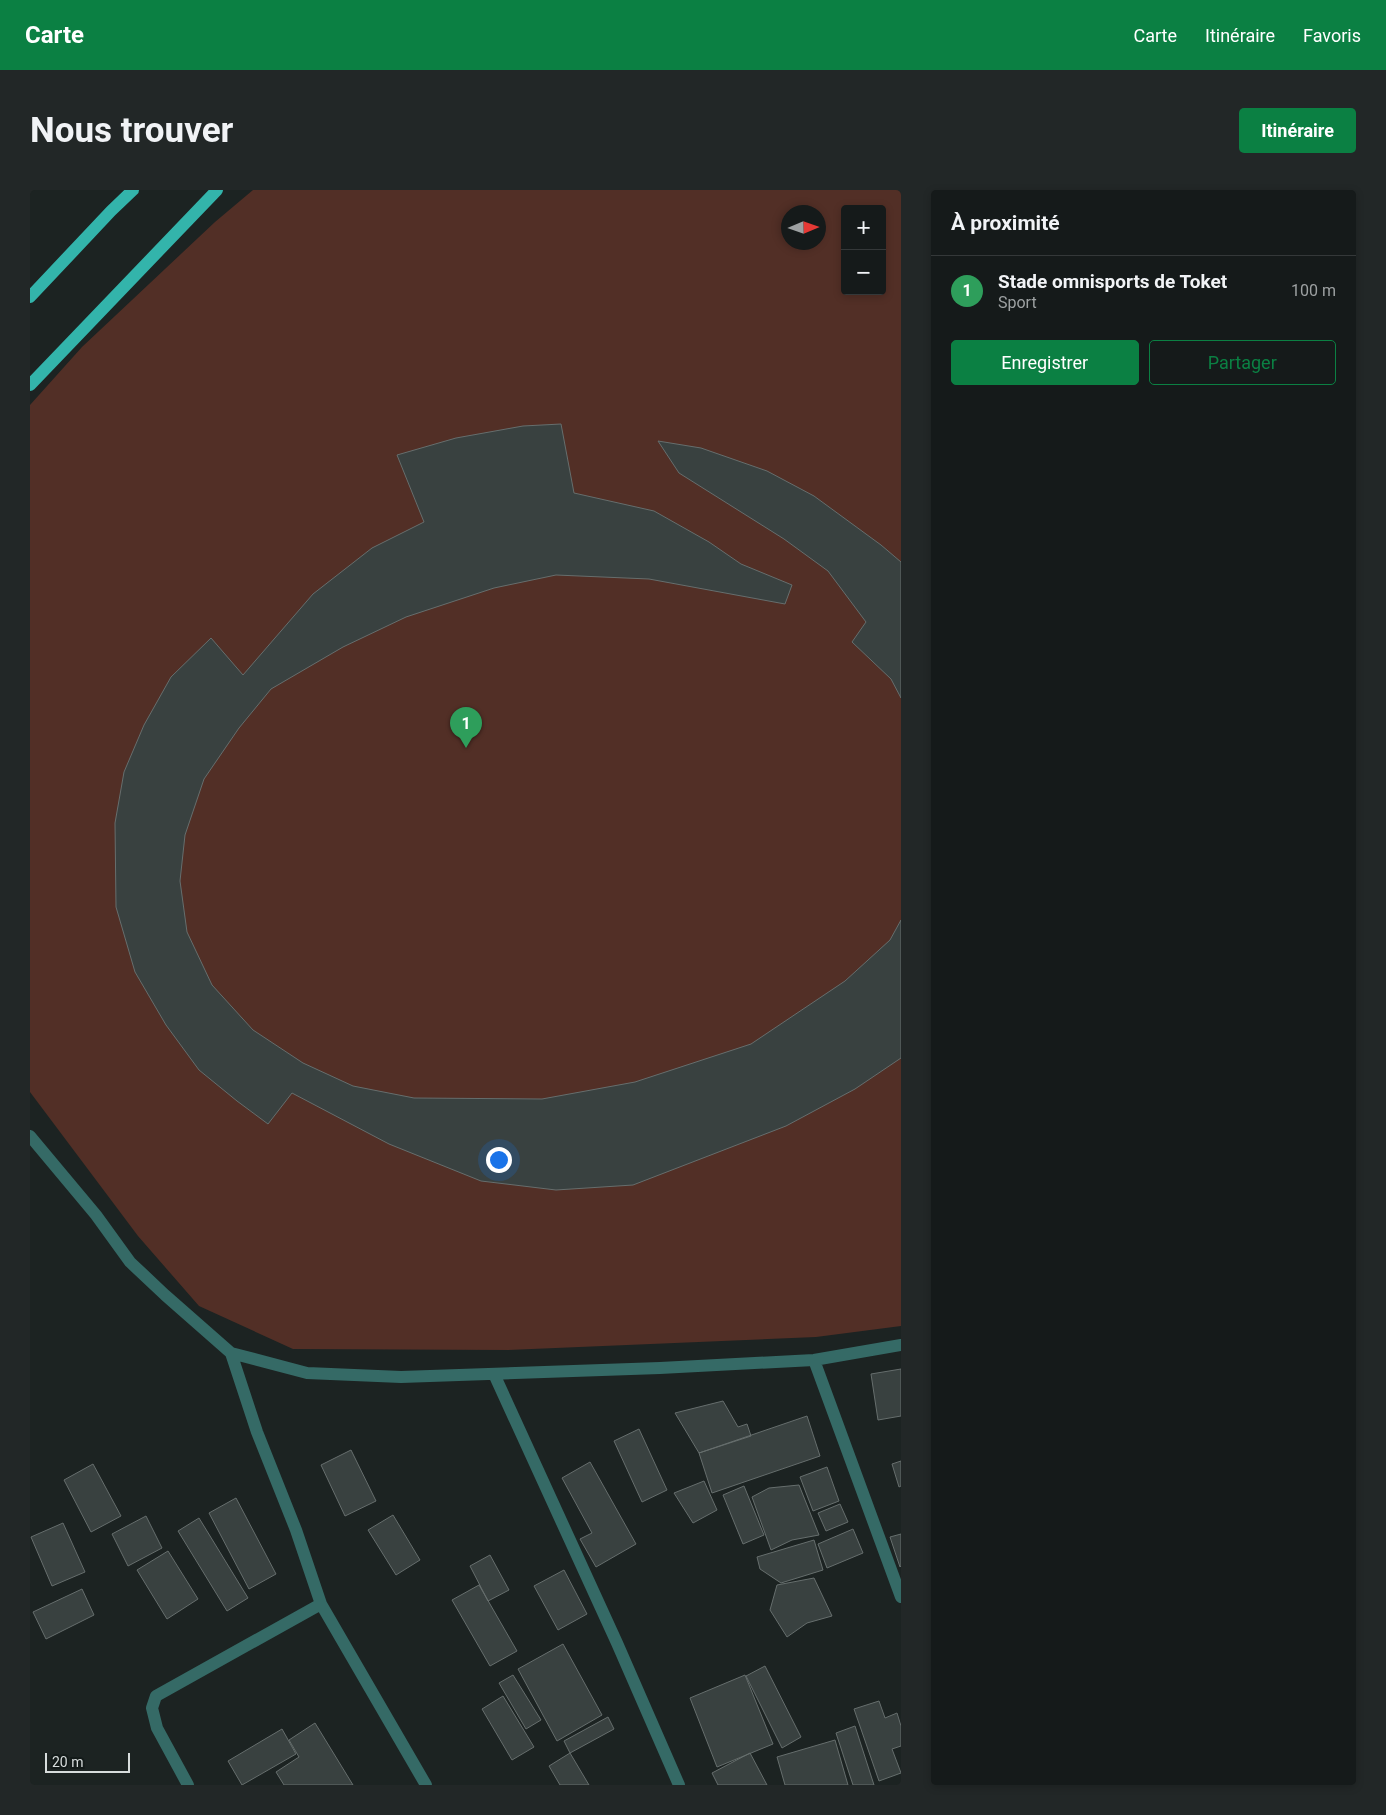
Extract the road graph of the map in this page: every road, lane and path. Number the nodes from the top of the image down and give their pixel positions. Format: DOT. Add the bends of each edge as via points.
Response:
graph roads {
  1 [pos="133,190"];
  2 [pos="217,190"];
  3 [pos="30,297"];
  4 [pos="30,385"];
  5 [pos="30,1136"];
  6 [pos="901,1345"];
  7 [pos="231,1352"];
  8 [pos="814,1360"];
  9 [pos="494,1374"];
  10 [pos="901,1597"];
  11 [pos="321,1604"];
  12 [pos="188,1785"];
  13 [pos="426,1785"];
  14 [pos="679,1785"];
  1 -- 3 [label="main road"];
  2 -- 4 [label="main road"];
  5 -- 7 [label="street" via="96,1215 130,1262"];
  6 -- 8 [label="street"];
  7 -- 9 [label="street" via="308,1373 401,1377"];
  7 -- 11 [label="street"];
  8 -- 9 [label="street"];
  8 -- 10 [label="street"];
  9 -- 14 [label="street"];
  11 -- 12 [label="street" via="156,1696 152,1708 157,1728"];
  11 -- 13 [label="street"];
}
